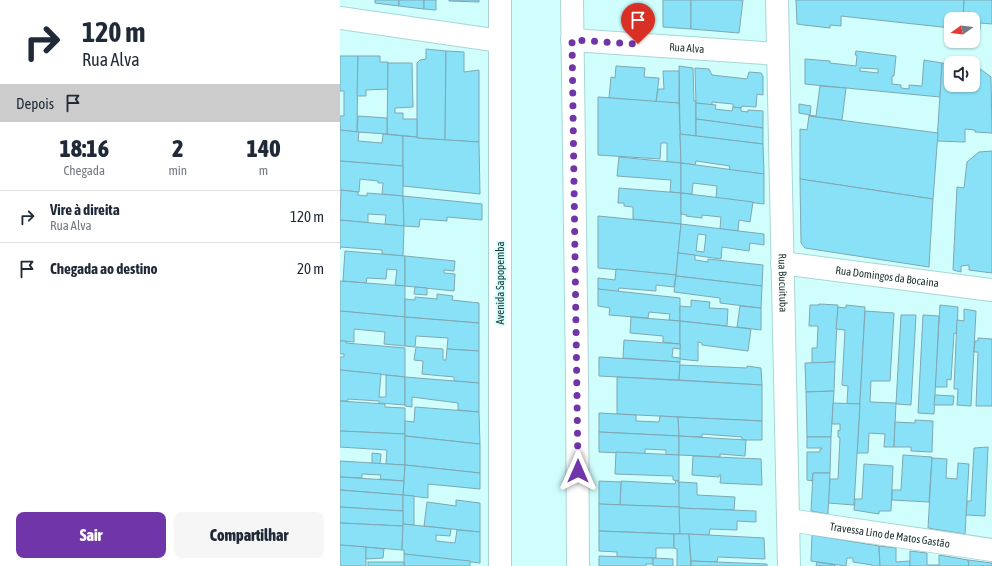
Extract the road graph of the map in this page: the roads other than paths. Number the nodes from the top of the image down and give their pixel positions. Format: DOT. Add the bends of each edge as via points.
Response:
graph roads {
  1 [pos="500,0"];
  2 [pos="572,0"];
  3 [pos="777,0"];
  4 [pos="340,18"];
  5 [pos="572,40"];
  6 [pos="500,41"];
  7 [pos="778,54"];
  8 [pos="782,263"];
  9 [pos="992,290"];
  10 [pos="788,520"];
  11 [pos="992,550"];
  12 [pos="500,566"];
  13 [pos="578,566"];
  14 [pos="788,566"];
  1 -- 6 [label="street, Avenida Sapopemba"];
  2 -- 5 [label="street"];
  3 -- 7 [label="street, Rua Bucuituba"];
  4 -- 6 [label="street"];
  5 -- 7 [label="street, Rua Alva"];
  5 -- 13 [label="street"];
  6 -- 12 [label="street, Avenida Sapopemba"];
  7 -- 8 [label="street, Rua Bucuituba"];
  8 -- 9 [label="street, Rua Domingos da Bocaina"];
  8 -- 10 [label="street, Rua Bucuituba"];
  10 -- 11 [label="street, Travessa Lino de Matos Gastão"];
  10 -- 14 [label="street, Rua Bucuituba"];
}
